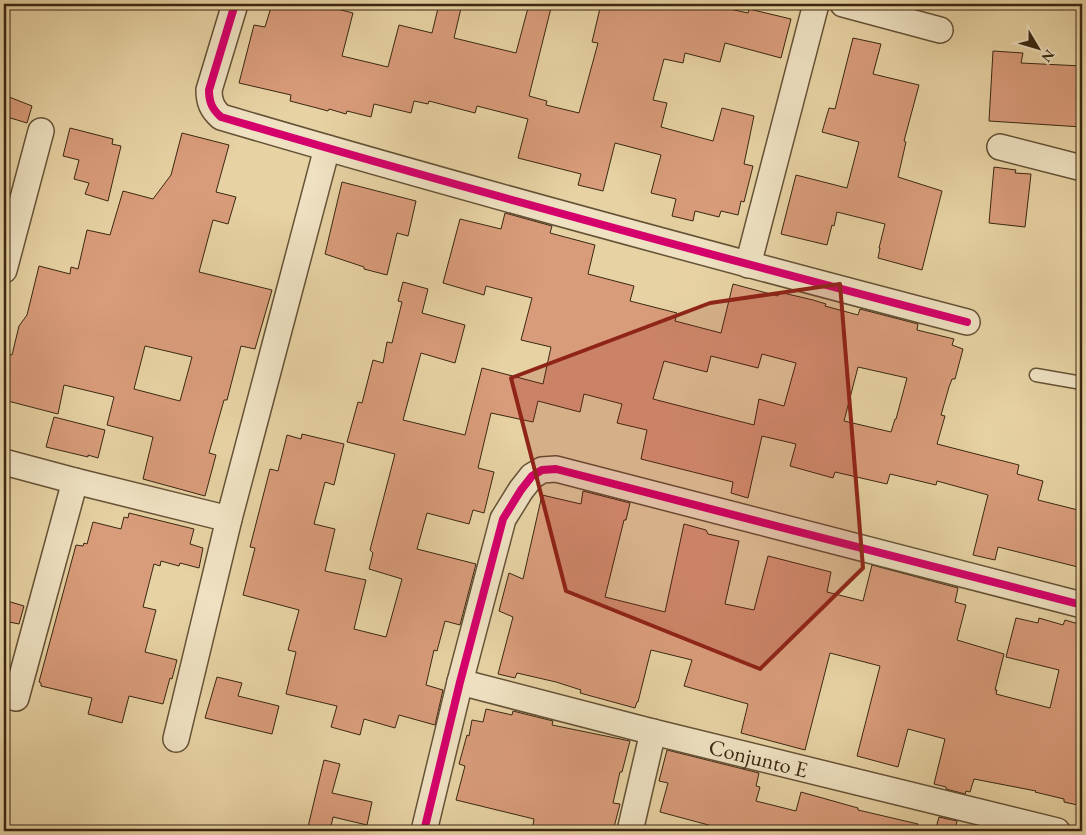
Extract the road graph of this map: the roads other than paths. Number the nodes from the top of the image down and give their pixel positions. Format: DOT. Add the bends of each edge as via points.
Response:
graph roads {
  1 [pos="235,4"];
  2 [pos="816,4"];
  3 [pos="843,4"];
  4 [pos="940,30"];
  5 [pos="40,131"];
  6 [pos="1000,147"];
  7 [pos="326,148"];
  8 [pos="1082,168"];
  9 [pos="748,265"];
  10 [pos="4,270"];
  11 [pos="967,322"];
  12 [pos="1036,375"];
  13 [pos="1082,384"];
  14 [pos="4,462"];
  15 [pos="75,481"];
  16 [pos="229,519"];
  17 [pos="1082,605"];
  18 [pos="460,682"];
  19 [pos="16,698"];
  20 [pos="653,732"];
  21 [pos="176,739"];
  22 [pos="424,831"];
  23 [pos="630,831"];
  24 [pos="1057,831"];
  1 -- 7 [label="street" via="209,90 209,101 215,112 221,117"];
  2 -- 9 [label="street"];
  3 -- 4 [label="street"];
  5 -- 10 [label="street"];
  6 -- 8 [label="street"];
  7 -- 9 [label="street"];
  7 -- 16 [label="street"];
  9 -- 11 [label="street"];
  12 -- 13 [label="lane"];
  14 -- 15 [label="street"];
  15 -- 16 [label="street"];
  15 -- 19 [label="street"];
  16 -- 21 [label="street"];
  17 -- 18 [label="street" via="556,469 542,470 526,483 504,519"];
  18 -- 20 [label="street, Conjunto E"];
  18 -- 22 [label="street"];
  20 -- 23 [label="street"];
  20 -- 24 [label="street, Conjunto E"];
}
